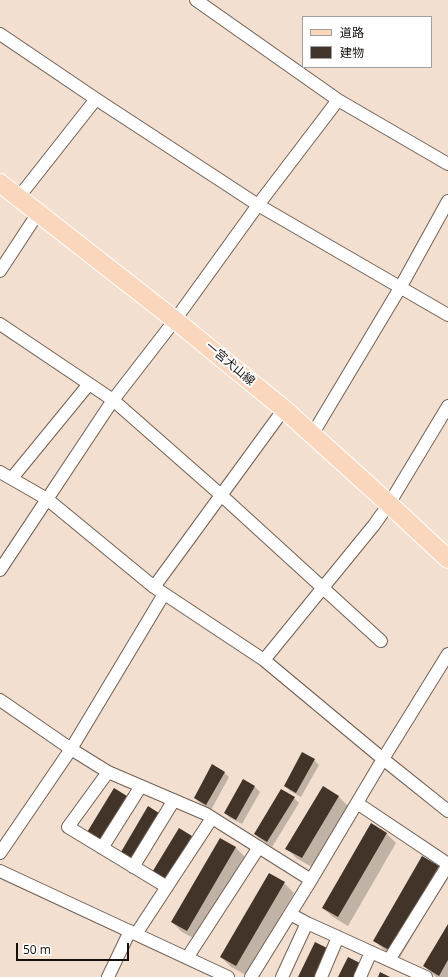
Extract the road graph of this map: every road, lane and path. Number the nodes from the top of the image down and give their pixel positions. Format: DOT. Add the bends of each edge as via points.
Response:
graph roads {
  1 [pos="196,0"];
  2 [pos="0,34"];
  3 [pos="96,99"];
  4 [pos="338,100"];
  5 [pos="448,164"];
  6 [pos="0,183"];
  7 [pos="18,198"];
  8 [pos="448,201"];
  9 [pos="258,205"];
  10 [pos="38,213"];
  11 [pos="0,271"];
  12 [pos="400,288"];
  13 [pos="448,316"];
  14 [pos="175,320"];
  15 [pos="0,324"];
  16 [pos="89,384"];
  17 [pos="113,400"];
  18 [pos="448,406"];
  19 [pos="284,409"];
  20 [pos="312,434"];
  21 [pos="0,472"];
  22 [pos="12,478"];
  23 [pos="221,495"];
  24 [pos="47,499"];
  25 [pos="389,504"];
  26 [pos="448,559"];
  27 [pos="0,570"];
  28 [pos="154,587"];
  29 [pos="323,587"];
  30 [pos="164,594"];
  31 [pos="382,641"];
  32 [pos="448,654"];
  33 [pos="264,660"];
  34 [pos="0,700"];
  35 [pos="71,749"];
  36 [pos="383,759"];
  37 [pos="108,772"];
  38 [pos="141,786"];
  39 [pos="174,800"];
  40 [pos="357,803"];
  41 [pos="448,811"];
  42 [pos="212,818"];
  43 [pos="259,847"];
  44 [pos="102,848"];
  45 [pos="0,853"];
  46 [pos="448,864"];
  47 [pos="133,867"];
  48 [pos="0,871"];
  49 [pos="311,880"];
  50 [pos="167,887"];
  51 [pos="290,914"];
  52 [pos="307,924"];
  53 [pos="133,933"];
  54 [pos="338,937"];
  55 [pos="372,952"];
  56 [pos="187,958"];
  57 [pos="389,960"];
  58 [pos="400,972"];
  59 [pos="108,977"];
  60 [pos="228,977"];
  61 [pos="251,977"];
  62 [pos="282,977"];
  63 [pos="321,977"];
  64 [pos="360,977"];
  65 [pos="426,977"];
  1 -- 4 [label="street"];
  2 -- 3 [label="street"];
  3 -- 7 [label="street"];
  3 -- 9 [label="street"];
  4 -- 5 [label="street"];
  4 -- 9 [label="street"];
  6 -- 7 [label="main road, 一宮犬山線"];
  7 -- 10 [label="main road, 一宮犬山線"];
  8 -- 12 [label="street"];
  9 -- 12 [label="street"];
  9 -- 14 [label="street"];
  10 -- 11 [label="street"];
  10 -- 14 [label="main road, 一宮犬山線"];
  12 -- 13 [label="street"];
  12 -- 20 [label="street"];
  14 -- 17 [label="street"];
  14 -- 19 [label="main road, 一宮犬山線"];
  15 -- 16 [label="street"];
  16 -- 17 [label="street"];
  16 -- 22 [label="street"];
  17 -- 23 [label="street"];
  17 -- 24 [label="street"];
  18 -- 25 [label="street"];
  19 -- 20 [label="main road, 一宮犬山線"];
  19 -- 23 [label="street"];
  20 -- 25 [label="main road, 一宮犬山線"];
  21 -- 22 [label="street"];
  22 -- 24 [label="street"];
  23 -- 28 [label="street"];
  23 -- 29 [label="street"];
  24 -- 27 [label="street"];
  24 -- 28 [label="street"];
  25 -- 26 [label="main road, 一宮犬山線"];
  25 -- 29 [label="street"];
  28 -- 30 [label="street"];
  29 -- 31 [label="street"];
  29 -- 33 [label="street"];
  30 -- 33 [label="street"];
  30 -- 35 [label="street"];
  32 -- 36 [label="street"];
  33 -- 36 [label="street"];
  34 -- 35 [label="street"];
  35 -- 37 [label="street"];
  35 -- 45 [label="street"];
  36 -- 40 [label="street"];
  36 -- 41 [label="street"];
  37 -- 38 [label="street"];
  37 -- 44 [label="street" via="68,827"];
  38 -- 39 [label="street"];
  38 -- 44 [label="street"];
  39 -- 42 [label="street"];
  39 -- 47 [label="street"];
  40 -- 46 [label="street"];
  40 -- 49 [label="street"];
  42 -- 43 [label="street"];
  42 -- 50 [label="street"];
  43 -- 49 [label="street"];
  43 -- 56 [label="street"];
  44 -- 47 [label="street"];
  46 -- 57 [label="street"];
  47 -- 50 [label="street"];
  48 -- 53 [label="street"];
  49 -- 51 [label="street"];
  50 -- 53 [label="street"];
  51 -- 52 [label="street"];
  51 -- 61 [label="street"];
  52 -- 54 [label="street"];
  52 -- 62 [label="street"];
  53 -- 56 [label="street"];
  53 -- 59 [label="street"];
  54 -- 55 [label="street"];
  54 -- 63 [label="street"];
  55 -- 57 [label="street"];
  55 -- 64 [label="street"];
  56 -- 60 [label="street"];
  57 -- 58 [label="street"];
  58 -- 65 [label="street"];
}
